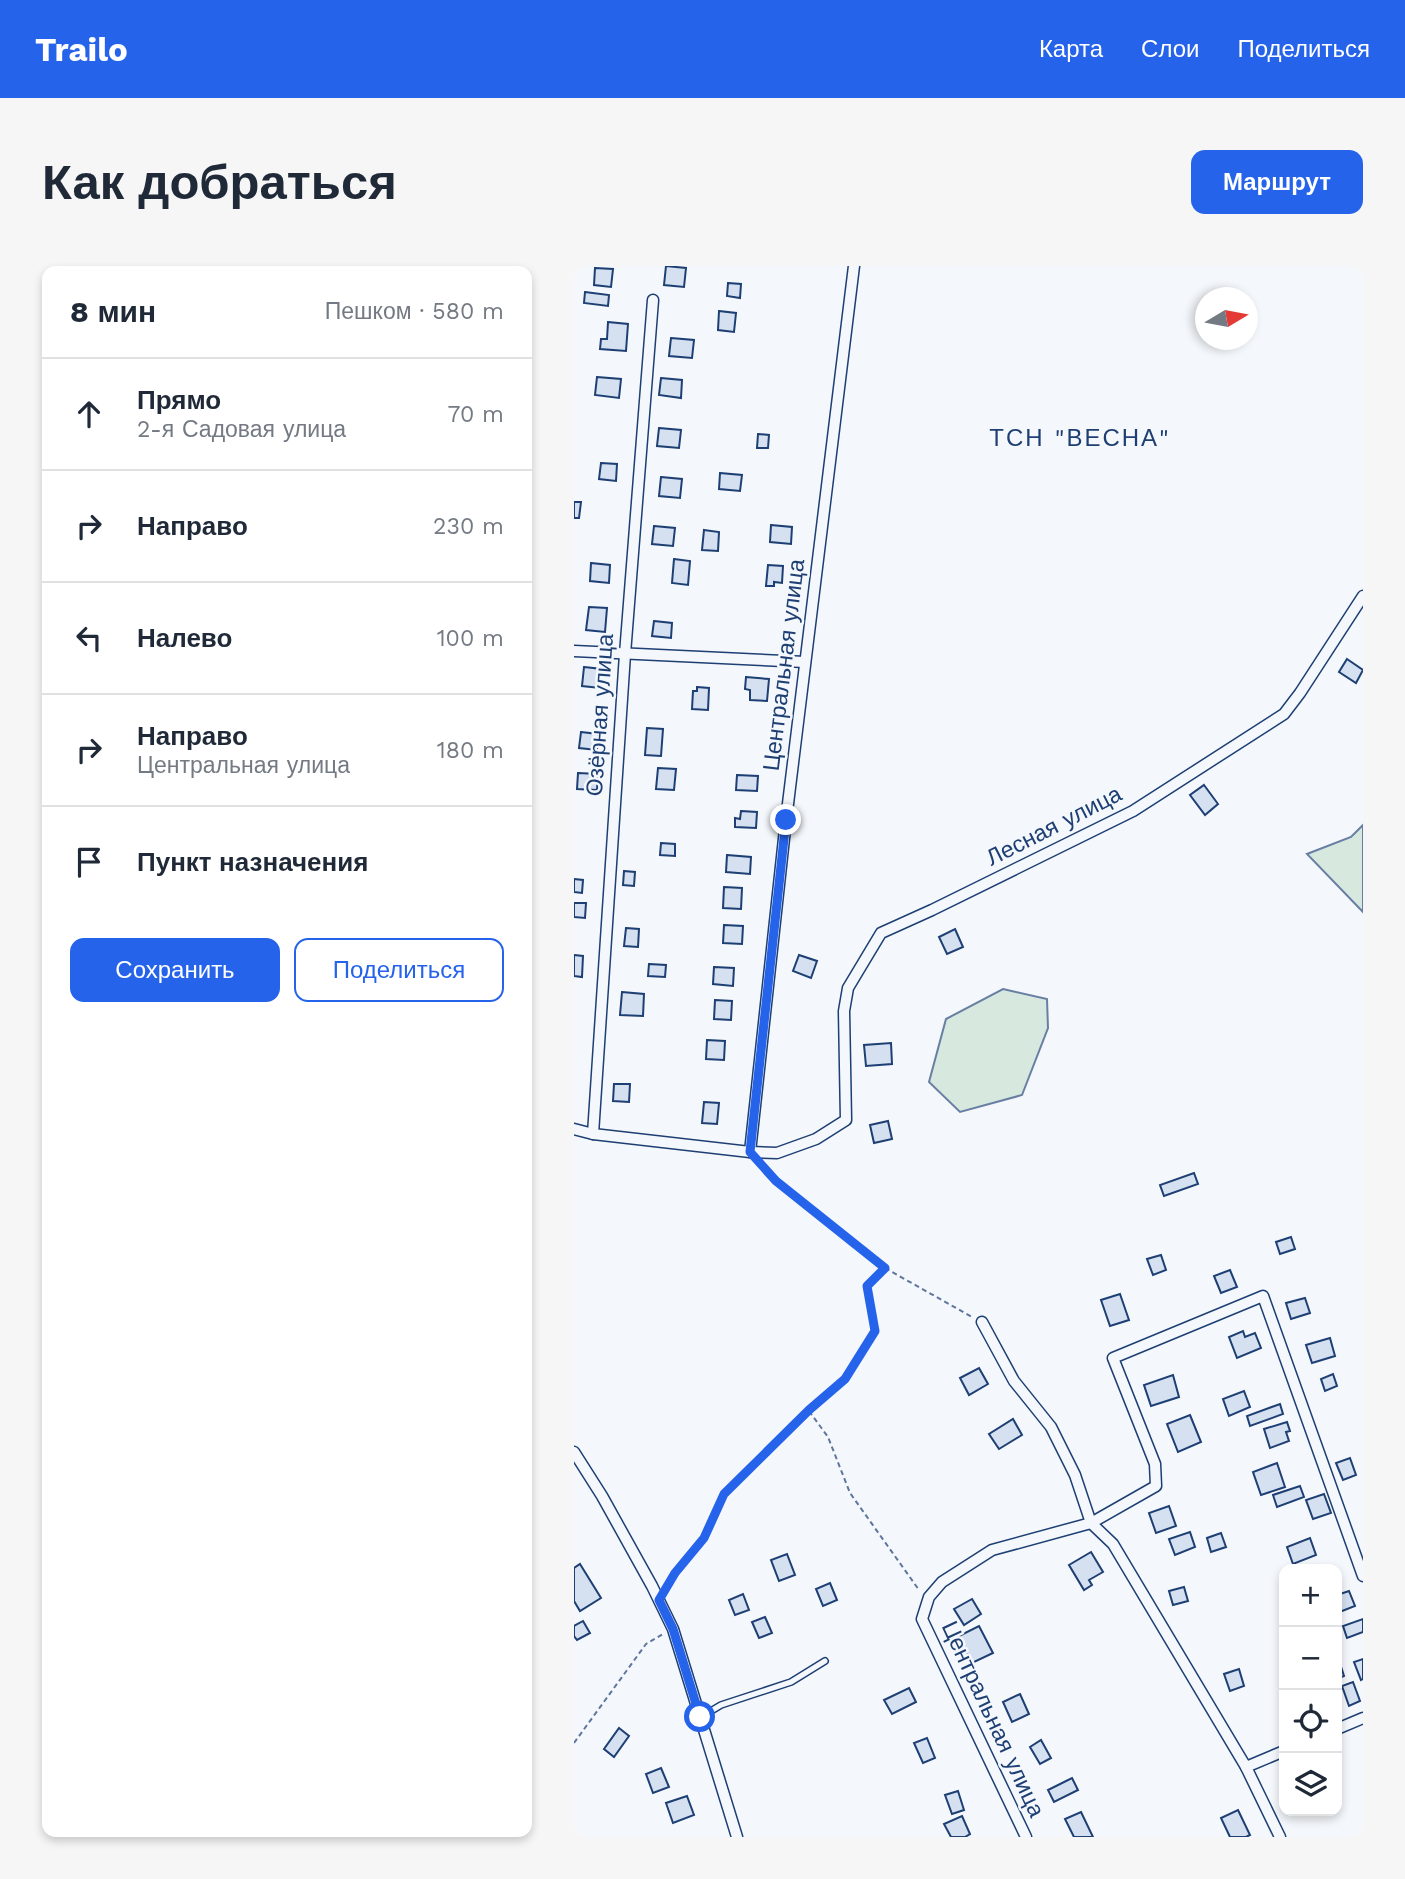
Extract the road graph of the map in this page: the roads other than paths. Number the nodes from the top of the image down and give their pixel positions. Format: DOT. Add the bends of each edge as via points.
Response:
graph roads {
  1 [pos="854,266"];
  2 [pos="653,300"];
  3 [pos="1363,596"];
  4 [pos="574,652"];
  5 [pos="625,654"];
  6 [pos="805,662"];
  7 [pos="574,1129"];
  8 [pos="593,1134"];
  9 [pos="750,1152"];
  10 [pos="982,1322"];
  11 [pos="574,1452"];
  12 [pos="1091,1523"];
  13 [pos="1363,1576"];
  14 [pos="825,1661"];
  15 [pos="700,1717"];
  16 [pos="1363,1718"];
  17 [pos="1342,1727"];
  18 [pos="1279,1753"];
  19 [pos="1245,1767"];
  20 [pos="737,1837"];
  21 [pos="1026,1837"];
  22 [pos="1280,1837"];
  1 -- 6 [label="street, Центральная улица"];
  2 -- 5 [label="street, Озёрная улица"];
  3 -- 9 [label="street, Лесная улица" via="1284,714 1133,811 881,933 848,988 844,1011 846,1120 816,1139 777,1153"];
  4 -- 5 [label="street"];
  5 -- 6 [label="street"];
  5 -- 8 [label="street, Озёрная улица"];
  6 -- 9 [label="street, Центральная улица"];
  7 -- 8 [label="street"];
  8 -- 9 [label="street"];
  10 -- 12 [label="street" via="1014,1381 1051,1427 1075,1475"];
  11 -- 15 [label="street" via="673,1629"];
  12 -- 13 [label="street" via="1156,1486 1156,1464 1113,1358 1263,1296"];
  12 -- 19 [label="street" via="1113,1544"];
  12 -- 21 [label="street, Центральная улица" via="992,1550 942,1581 929,1597 922,1619"];
  14 -- 15 [label="lane" via="791,1682 721,1705"];
  15 -- 20 [label="street"];
  16 -- 17 [label="street"];
  18 -- 19 [label="street"];
  19 -- 22 [label="street"];
}
